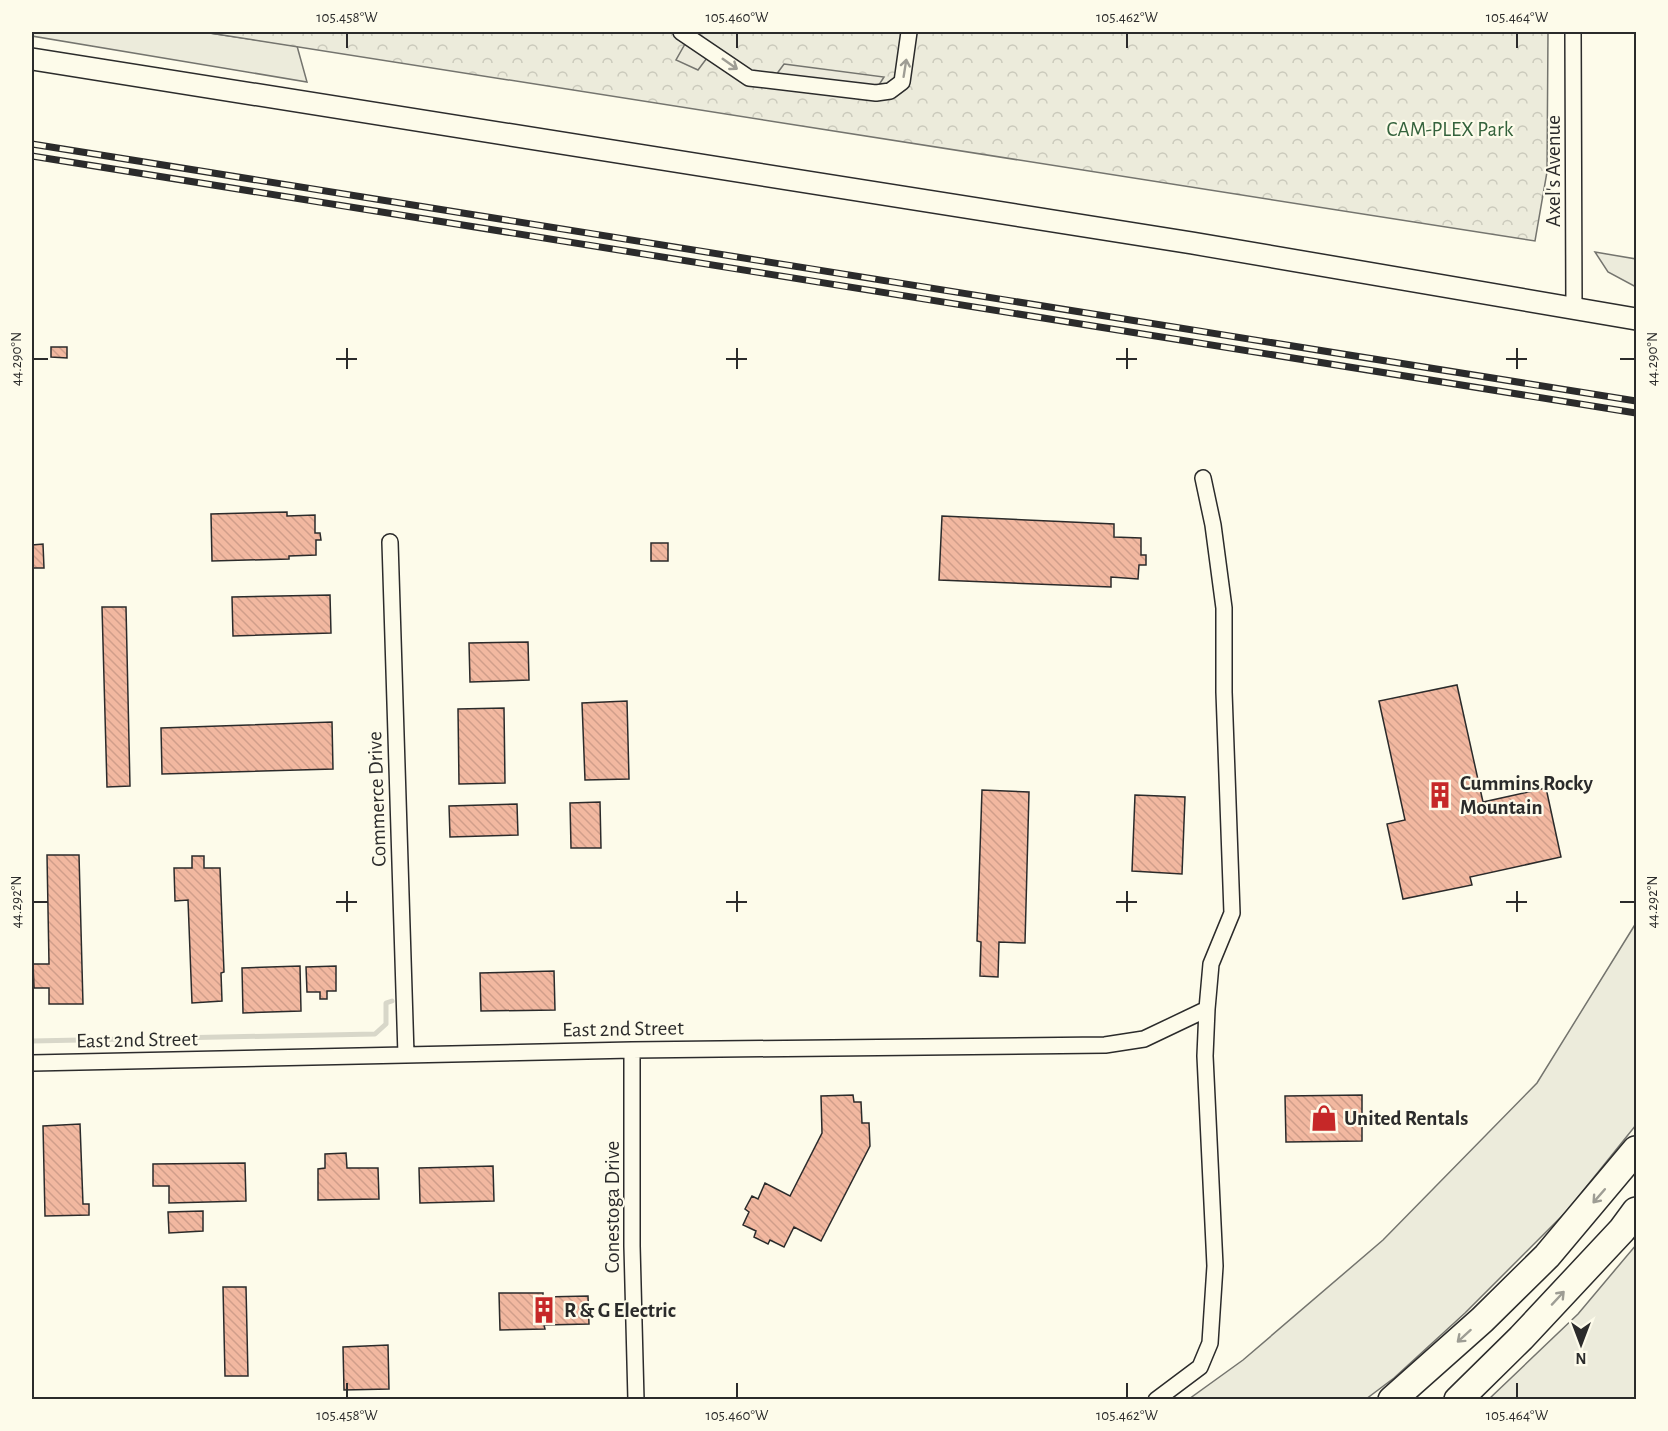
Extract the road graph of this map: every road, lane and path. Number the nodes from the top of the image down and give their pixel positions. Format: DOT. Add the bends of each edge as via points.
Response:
graph roads {
  1 [pos="681,32"];
  2 [pos="909,32"];
  3 [pos="1573,32"];
  4 [pos="32,59"];
  5 [pos="1574,309"];
  6 [pos="1636,319"];
  7 [pos="1203,478"];
  8 [pos="390,542"];
  9 [pos="1207,1009"];
  10 [pos="632,1050"];
  11 [pos="406,1055"];
  12 [pos="32,1063"];
  13 [pos="1636,1150"];
  14 [pos="1636,1210"];
  15 [pos="636,1400"];
  16 [pos="1156,1400"];
  17 [pos="1392,1400"];
  18 [pos="1458,1400"];
  1 -- 2 [label="street, one-way" via="749,78 876,93 890,91 902,82"];
  3 -- 5 [label="street, Axel's Avenue"];
  4 -- 5 [label="main road" via="1192,243"];
  5 -- 6 [label="main road"];
  7 -- 9 [label="street" via="1224,608 1232,913 1211,964"];
  8 -- 11 [label="street, Commerce Drive"];
  9 -- 10 [label="street, East 2nd Street" via="1144,1039 1105,1046"];
  9 -- 16 [label="street" via="1205,1056 1215,1266 1210,1343 1200,1367"];
  10 -- 11 [label="street, East 2nd Street"];
  10 -- 15 [label="street, Conestoga Drive"];
  11 -- 12 [label="street, East 2nd Street"];
  13 -- 17 [label="highway, one-way" via="1547,1256"];
  18 -- 14 [label="highway, one-way" via="1521,1338"];
}
